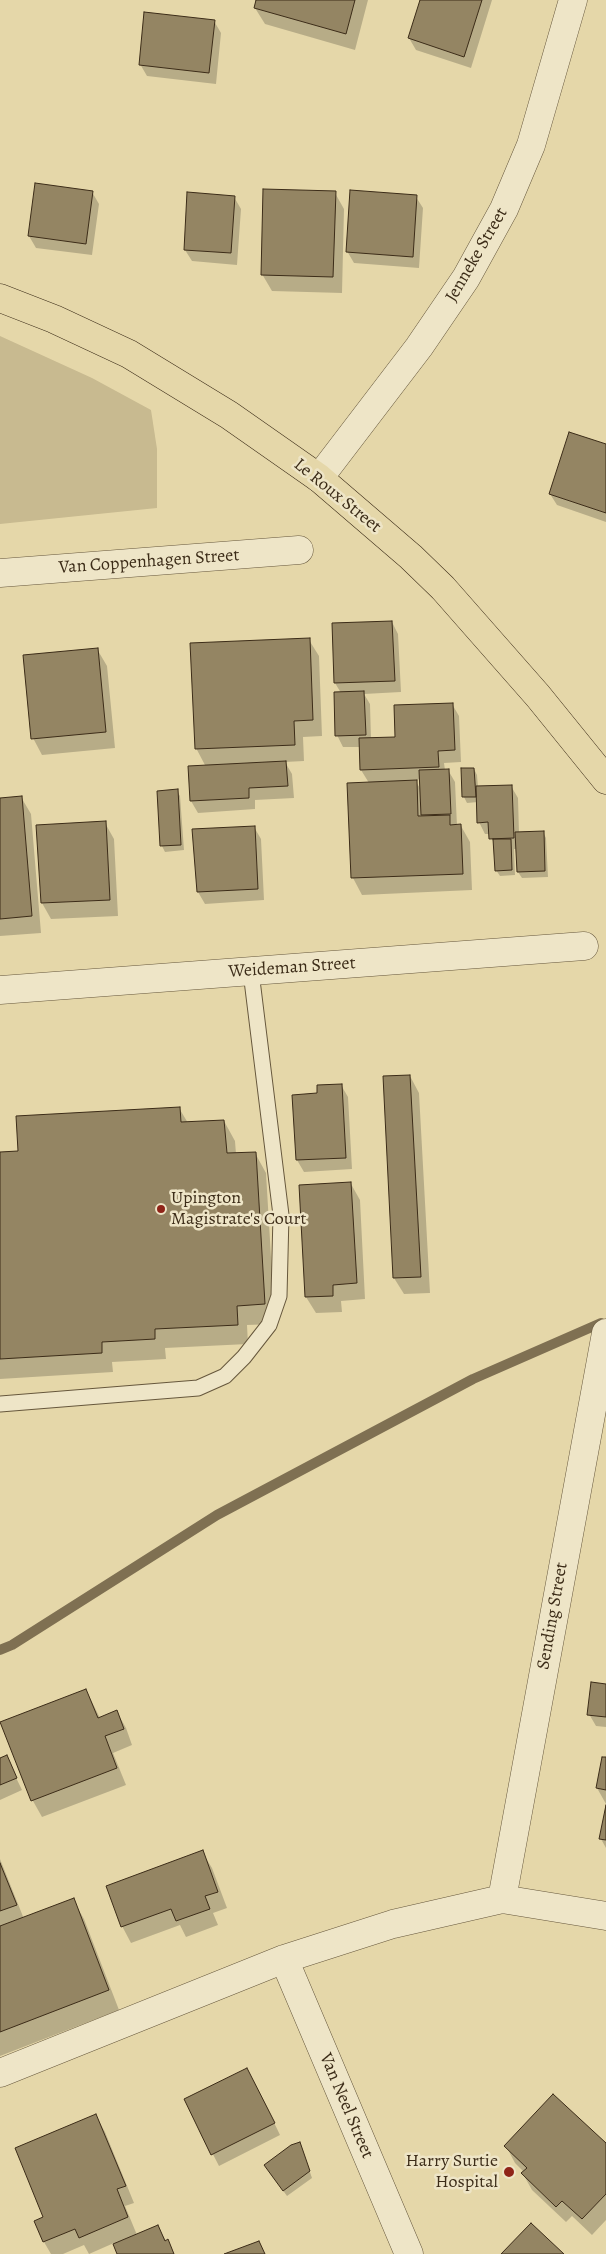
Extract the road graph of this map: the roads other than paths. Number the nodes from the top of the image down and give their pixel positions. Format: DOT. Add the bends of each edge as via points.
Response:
graph roads {
  1 [pos="573,0"];
  2 [pos="0,298"];
  3 [pos="320,478"];
  4 [pos="299,550"];
  5 [pos="0,573"];
  6 [pos="606,780"];
  7 [pos="584,946"];
  8 [pos="251,972"];
  9 [pos="0,990"];
  10 [pos="606,1333"];
  11 [pos="0,1404"];
  12 [pos="596,1440"];
  13 [pos="502,1898"];
  14 [pos="606,1916"];
  15 [pos="284,1959"];
  16 [pos="0,2073"];
  17 [pos="409,2254"];
  1 -- 3 [label="street, Jenneke Street" via="531,145 504,209 466,278 419,348"];
  2 -- 3 [label="highway, Le Roux Street" via="129,354 229,415"];
  3 -- 6 [label="highway, Le Roux Street" via="442,588 538,696"];
  4 -- 5 [label="street, Van Coppenhagen Street"];
  7 -- 8 [label="street, Weideman Street"];
  8 -- 9 [label="street, Weideman Street"];
  8 -- 11 [label="lane" via="281,1215 279,1296 269,1325 225,1376 198,1388"];
  10 -- 12 [label="street, Sending Street"];
  12 -- 13 [label="street, Sending Street"];
  13 -- 14 [label="street"];
  13 -- 15 [label="street" via="393,1924"];
  15 -- 16 [label="street"];
  15 -- 17 [label="street, Van Neel Street"];
}
